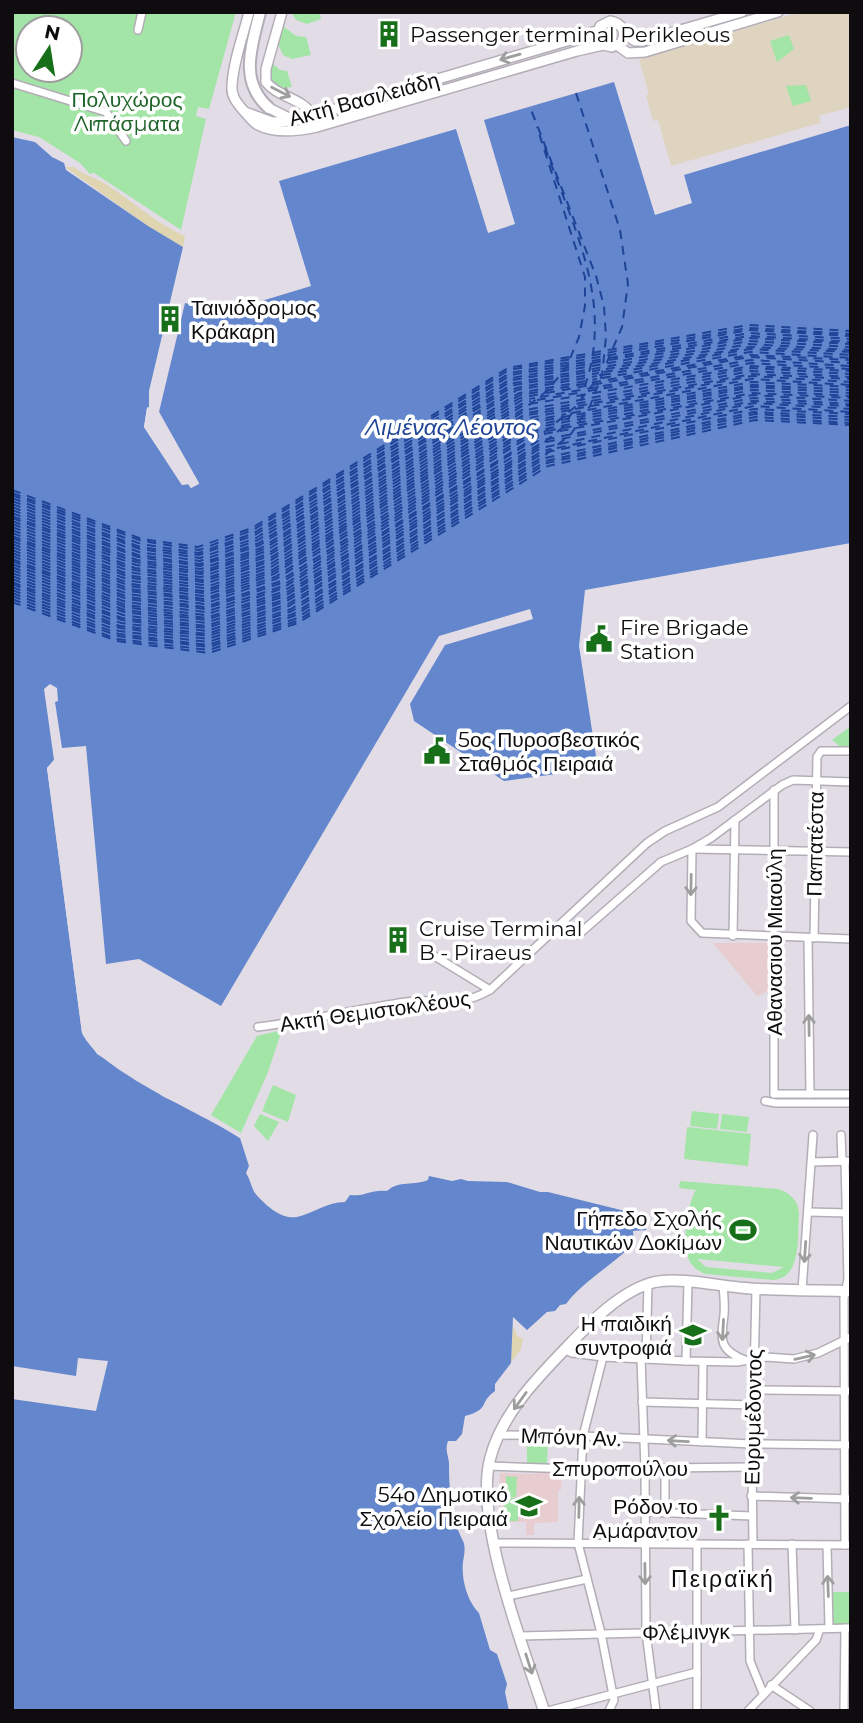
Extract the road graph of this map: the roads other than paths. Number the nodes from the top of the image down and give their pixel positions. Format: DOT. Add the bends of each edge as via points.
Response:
graph roads {
  1 [pos="142,12"];
  2 [pos="249,12"];
  3 [pos="260,12"];
  4 [pos="282,12"];
  5 [pos="742,12"];
  6 [pos="778,12"];
  7 [pos="138,30"];
  8 [pos="598,30"];
  9 [pos="624,34"];
  10 [pos="603,44"];
  11 [pos="617,46"];
  12 [pos="12,83"];
  13 [pos="269,108"];
  14 [pos="246,113"];
  15 [pos="313,116"];
  16 [pos="295,121"];
  17 [pos="317,127"];
  18 [pos="126,141"];
  19 [pos="851,706"];
  20 [pos="851,751"];
  21 [pos="816,781"];
  22 [pos="851,782"];
  23 [pos="774,790"];
  24 [pos="735,820"];
  25 [pos="692,849"];
  26 [pos="734,850"];
  27 [pos="773,851"];
  28 [pos="815,852"];
  29 [pos="851,852"];
  30 [pos="578,935"];
  31 [pos="733,936"];
  32 [pos="775,937"];
  33 [pos="811,939"];
  34 [pos="851,939"];
  35 [pos="423,949"];
  36 [pos="490,990"];
  37 [pos="258,1027"];
  38 [pos="774,1094"];
  39 [pos="810,1094"];
  40 [pos="851,1094"];
  41 [pos="851,1103"];
  42 [pos="813,1135"];
  43 [pos="841,1135"];
  44 [pos="812,1161"];
  45 [pos="846,1161"];
  46 [pos="808,1212"];
  47 [pos="849,1213"];
  48 [pos="688,1282"];
  49 [pos="648,1284"];
  50 [pos="723,1286"];
  51 [pos="756,1289"];
  52 [pos="802,1290"];
  53 [pos="848,1291"];
  54 [pos="847,1339"];
  55 [pos="565,1349"];
  56 [pos="603,1357"];
  57 [pos="644,1359"];
  58 [pos="751,1359"];
  59 [pos="686,1361"];
  60 [pos="704,1362"];
  61 [pos="754,1390"];
  62 [pos="847,1391"];
  63 [pos="642,1402"];
  64 [pos="702,1404"];
  65 [pos="754,1405"];
  66 [pos="498,1435"];
  67 [pos="583,1436"];
  68 [pos="644,1439"];
  69 [pos="702,1442"];
  70 [pos="752,1444"];
  71 [pos="847,1445"];
  72 [pos="488,1466"];
  73 [pos="752,1467"];
  74 [pos="645,1468"];
  75 [pos="665,1468"];
  76 [pos="580,1469"];
  77 [pos="751,1496"];
  78 [pos="847,1499"];
  79 [pos="646,1512"];
  80 [pos="665,1513"];
  81 [pos="752,1516"];
  82 [pos="494,1543"];
  83 [pos="578,1543"];
  84 [pos="645,1544"];
  85 [pos="697,1544"];
  86 [pos="750,1544"];
  87 [pos="792,1544"];
  88 [pos="827,1545"];
  89 [pos="848,1545"];
  90 [pos="587,1579"];
  91 [pos="508,1596"];
  92 [pos="848,1628"];
  93 [pos="825,1629"];
  94 [pos="794,1630"];
  95 [pos="748,1631"];
  96 [pos="646,1632"];
  97 [pos="698,1632"];
  98 [pos="601,1633"];
  99 [pos="520,1636"];
  100 [pos="697,1672"];
  101 [pos="652,1684"];
  102 [pos="771,1685"];
  103 [pos="763,1693"];
  104 [pos="612,1695"];
  105 [pos="546,1711"];
  106 [pos="609,1711"];
  107 [pos="656,1711"];
  108 [pos="697,1711"];
  109 [pos="748,1711"];
  110 [pos="810,1711"];
  111 [pos="844,1711"];
  1 -- 7 [label="street"];
  2 -- 14 [label="street" via="232,85 236,102"];
  3 -- 13 [label="main road" via="249,72 255,91"];
  4 -- 15 [label="street, one-way" via="266,82 277,93 304,104"];
  5 -- 9 [label="street, Ακτή Βασιλειάδη" via="643,41"];
  6 -- 11 [label="street, Ακτή Βασιλειάδη" via="645,52 628,53"];
  8 -- 9 [label="street, Ακτή Βασιλειάδη" via="603,23 614,21"];
  8 -- 10 [label="street"];
  8 -- 15 [label="street, Ακτή Βασιλειάδη, one-way"];
  9 -- 11 [label="street"];
  10 -- 11 [label="street, Ακτή Βασιλειάδη"];
  10 -- 17 [label="street, Ακτή Βασιλειάδη"];
  12 -- 18 [label="street" via="106,111"];
  13 -- 16 [label="street"];
  14 -- 16 [label="street, Ακτή Βασιλειάδη" via="272,121"];
  14 -- 17 [label="street, Ακτή Βασιλειάδη" via="270,129"];
  15 -- 16 [label="street, Ακτή Βασιλειάδη"];
  15 -- 17 [label="street"];
  19 -- 36 [label="street, Ακτή Θεμιστοκλέους" via="718,807 647,843"];
  20 -- 21 [label="street, Παπατέστα" via="821,751"];
  21 -- 22 [label="street"];
  21 -- 23 [label="street" via="793,780"];
  21 -- 28 [label="street, Παπατέστα"];
  23 -- 24 [label="street"];
  23 -- 27 [label="street, Αθανασιου Μιαούλη"];
  24 -- 25 [label="street"];
  24 -- 26 [label="street"];
  25 -- 26 [label="street"];
  25 -- 30 [label="street" via="662,862"];
  25 -- 31 [label="street, one-way" via="691,921 702,933"];
  26 -- 27 [label="street"];
  26 -- 31 [label="street"];
  27 -- 28 [label="street"];
  27 -- 32 [label="street, Αθανασιου Μιαούλη"];
  28 -- 29 [label="street"];
  28 -- 33 [label="street, Παπατέστα"];
  31 -- 32 [label="street"];
  32 -- 33 [label="street"];
  32 -- 38 [label="street, Αθανασιου Μιαούλη"];
  33 -- 34 [label="street"];
  39 -- 33 [label="street, Παπατέστα, one-way"];
  35 -- 36 [label="street"];
  36 -- 37 [label="street, Ακτή Θεμιστοκλέους" via="464,1002 410,1001"];
  38 -- 39 [label="street"];
  38 -- 41 [label="street" via="765,1101"];
  39 -- 40 [label="street"];
  42 -- 44 [label="street"];
  43 -- 45 [label="street"];
  44 -- 45 [label="street"];
  44 -- 46 [label="street"];
  45 -- 47 [label="street"];
  46 -- 47 [label="street"];
  46 -- 52 [label="street, one-way"];
  47 -- 53 [label="street"];
  48 -- 49 [label="main road"];
  48 -- 50 [label="main road"];
  48 -- 59 [label="street"];
  49 -- 55 [label="main road" via="600,1315"];
  49 -- 57 [label="street"];
  50 -- 51 [label="main road"];
  50 -- 58 [label="street, one-way" via="720,1336 733,1354"];
  51 -- 52 [label="main road"];
  51 -- 58 [label="street, Ευρυμέδοντος"];
  52 -- 53 [label="main road"];
  53 -- 54 [label="street"];
  58 -- 54 [label="street, one-way" via="806,1357"];
  54 -- 62 [label="street"];
  55 -- 56 [label="street"];
  55 -- 66 [label="main road, one-way" via="531,1386"];
  56 -- 57 [label="street"];
  56 -- 67 [label="street"];
  57 -- 59 [label="street"];
  57 -- 63 [label="street"];
  58 -- 60 [label="street"];
  58 -- 61 [label="street, Ευρυμέδοντος"];
  59 -- 60 [label="street"];
  60 -- 64 [label="street"];
  61 -- 62 [label="street"];
  61 -- 65 [label="street, Ευρυμέδοντος"];
  62 -- 71 [label="street"];
  63 -- 64 [label="street"];
  63 -- 68 [label="street"];
  64 -- 65 [label="street"];
  64 -- 69 [label="street"];
  65 -- 70 [label="street, Ευρυμέδοντος"];
  66 -- 67 [label="street, Μπόνη Αν."];
  66 -- 72 [label="main road"];
  67 -- 68 [label="street, Μπόνη Αν."];
  67 -- 76 [label="street"];
  69 -- 68 [label="street, Μπόνη Αν., one-way"];
  68 -- 74 [label="street"];
  69 -- 70 [label="street, Μπόνη Αν."];
  70 -- 71 [label="street, Μπόνη Αν."];
  70 -- 73 [label="street, Ευρυμέδοντος"];
  71 -- 78 [label="street"];
  72 -- 76 [label="street, Σπυροπούλου"];
  72 -- 82 [label="main road"];
  73 -- 75 [label="street, Σπυροπούλου"];
  73 -- 77 [label="street, Ευρυμέδοντος"];
  74 -- 75 [label="street, Σπυροπούλου"];
  74 -- 76 [label="street, Σπυροπούλου"];
  74 -- 79 [label="street"];
  75 -- 80 [label="street"];
  83 -- 76 [label="street, one-way"];
  78 -- 77 [label="street, one-way"];
  77 -- 81 [label="street, Ευρυμέδοντος"];
  78 -- 89 [label="street"];
  79 -- 80 [label="street"];
  79 -- 84 [label="street"];
  80 -- 81 [label="street"];
  81 -- 86 [label="street, Ευρυμέδοντος"];
  82 -- 83 [label="street"];
  82 -- 91 [label="main road"];
  83 -- 84 [label="street"];
  83 -- 90 [label="street"];
  84 -- 85 [label="street"];
  84 -- 96 [label="street, one-way"];
  85 -- 86 [label="street"];
  85 -- 97 [label="street"];
  86 -- 87 [label="street"];
  86 -- 95 [label="street, Ευρυμέδοντος"];
  87 -- 88 [label="street"];
  87 -- 94 [label="street"];
  88 -- 89 [label="street"];
  93 -- 88 [label="street, one-way"];
  90 -- 91 [label="street"];
  90 -- 98 [label="street"];
  91 -- 99 [label="main road"];
  92 -- 93 [label="street, Φλέμινγκ"];
  92 -- 111 [label="street"];
  93 -- 94 [label="street, Φλέμινγκ"];
  93 -- 102 [label="street"];
  94 -- 95 [label="street, Φλέμινγκ"];
  95 -- 97 [label="street, Φλέμινγκ"];
  95 -- 103 [label="street, Ευρυμέδοντος" via="751,1667"];
  96 -- 97 [label="street, Φλέμινγκ"];
  96 -- 98 [label="street, Φλέμινγκ"];
  96 -- 101 [label="street"];
  97 -- 100 [label="street"];
  98 -- 99 [label="street, Φλέμινγκ"];
  98 -- 104 [label="street"];
  99 -- 105 [label="main road, one-way"];
  100 -- 101 [label="street"];
  100 -- 108 [label="street"];
  101 -- 104 [label="street"];
  101 -- 107 [label="street"];
  102 -- 103 [label="street"];
  102 -- 110 [label="street"];
  103 -- 109 [label="street"];
  104 -- 105 [label="street"];
  104 -- 106 [label="street"];
}
